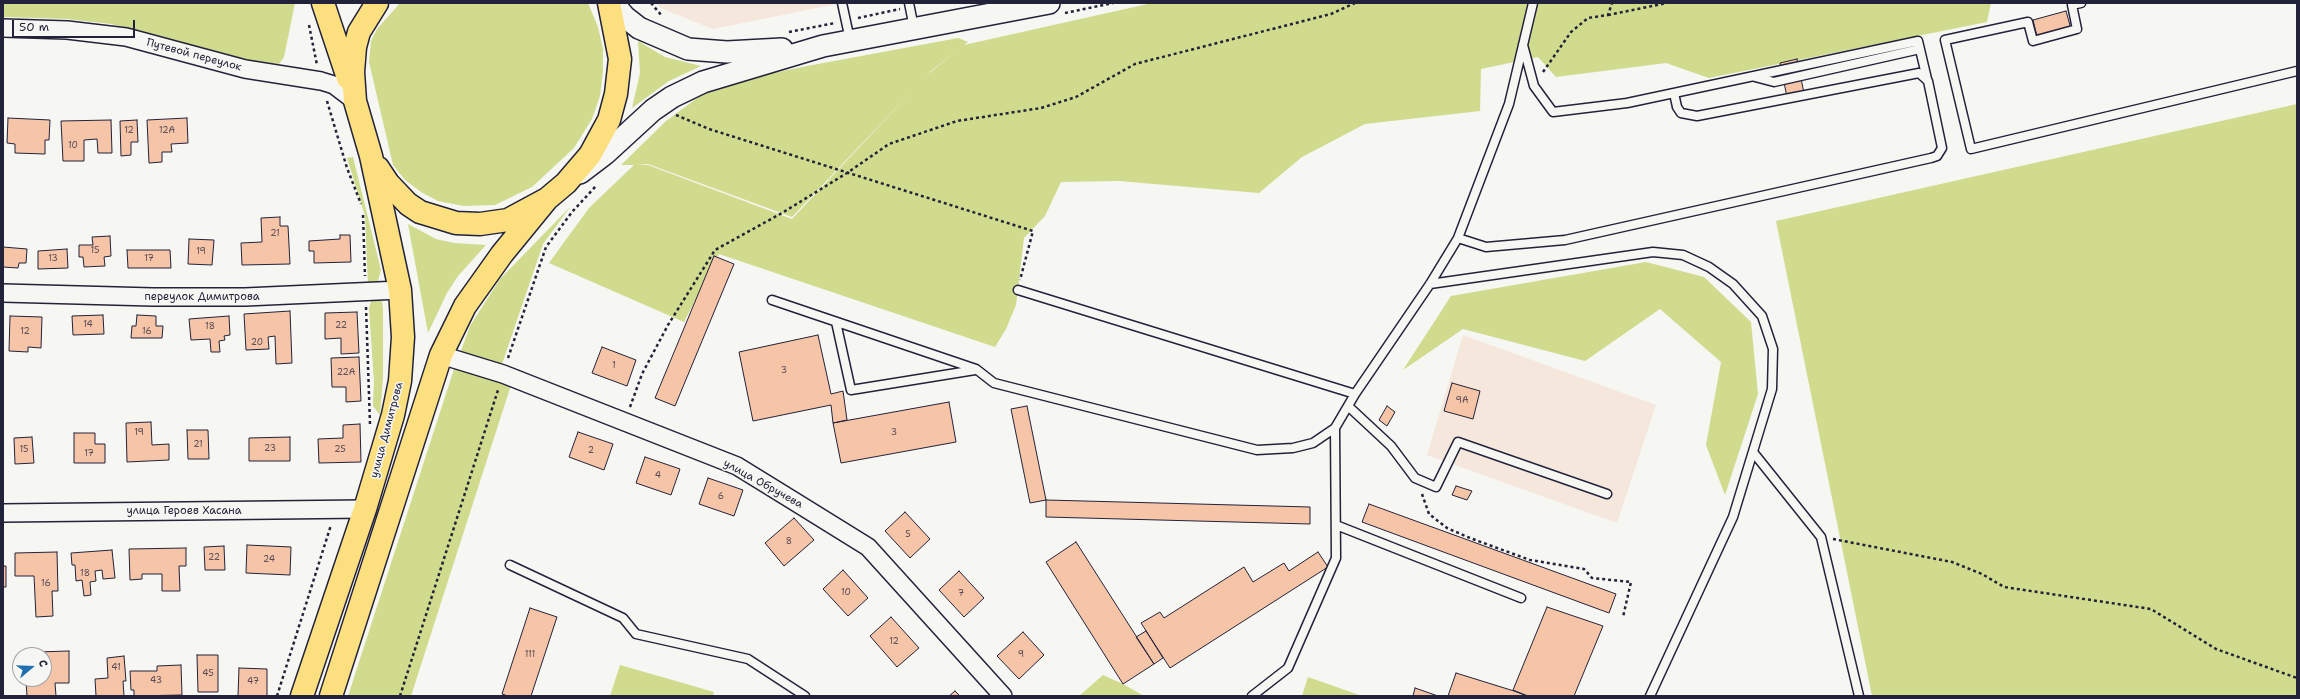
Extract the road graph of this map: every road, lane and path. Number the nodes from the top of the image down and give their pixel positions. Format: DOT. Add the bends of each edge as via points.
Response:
graph roads {
  1 [pos="323,3"];
  2 [pos="377,3"];
  3 [pos="609,3"];
  4 [pos="613,3"];
  5 [pos="651,3"];
  6 [pos="842,3"];
  7 [pos="1049,3"];
  8 [pos="1355,3"];
  9 [pos="1533,3"];
  10 [pos="1612,3"];
  11 [pos="1667,3"];
  12 [pos="2081,3"];
  13 [pos="910,5"];
  14 [pos="1608,15"];
  15 [pos="307,17"];
  16 [pos="664,19"];
  17 [pos="3,28"];
  18 [pos="914,28"];
  19 [pos="848,31"];
  20 [pos="784,33"];
  21 [pos="1523,44"];
  22 [pos="823,46"];
  23 [pos="2297,72"];
  24 [pos="321,81"];
  25 [pos="1928,81"];
  26 [pos="1534,86"];
  27 [pos="1674,93"];
  28 [pos="355,101"];
  29 [pos="674,114"];
  30 [pos="372,156"];
  31 [pos="847,173"];
  32 [pos="566,183"];
  33 [pos="547,199"];
  34 [pos="1458,238"];
  35 [pos="1430,284"];
  36 [pos="400,290"];
  37 [pos="1018,290"];
  38 [pos="366,292"];
  39 [pos="3,293"];
  40 [pos="772,300"];
  41 [pos="836,322"];
  42 [pos="441,356"];
  43 [pos="976,369"];
  44 [pos="1355,394"];
  45 [pos="1348,406"];
  46 [pos="625,422"];
  47 [pos="1335,428"];
  48 [pos="369,432"];
  49 [pos="1753,452"];
  50 [pos="1415,478"];
  51 [pos="1607,494"];
  52 [pos="343,508"];
  53 [pos="365,509"];
  54 [pos="3,513"];
  55 [pos="1336,525"];
  56 [pos="1820,537"];
  57 [pos="510,565"];
  58 [pos="1521,598"];
  59 [pos="1623,617"];
  60 [pos="2297,678"];
  61 [pos="276,696"];
  62 [pos="302,696"];
  63 [pos="332,696"];
  64 [pos="805,696"];
  65 [pos="1003,696"];
  66 [pos="1252,696"];
  67 [pos="1650,696"];
  68 [pos="1859,696"];
  1 -- 28 [label="main road"];
  2 -- 28 [label="main road, улица Димитрова" via="365,20 355,47"];
  3 -- 32 [label="main road, улица Димитрова" via="620,59 616,94 609,120 598,143"];
  4 -- 22 [label="street" via="639,28 688,49 727,52"];
  5 -- 16 [label="path"];
  6 -- 19 [label="lane"];
  7 -- 18 [label="street"];
  8 -- 31 [label="path" via="1331,14 1135,64 1076,97 1041,108 957,121 889,144"];
  9 -- 21 [label="lane"];
  10 -- 14 [label="path"];
  11 -- 14 [label="path"];
  12 -- 23 [label="lane" via="2072,5 2077,29 2033,41 2028,22 1945,40 1971,149"];
  13 -- 18 [label="lane"];
  13 -- 19 [label="path"];
  14 -- 26 [label="path" via="1588,18 1572,32"];
  15 -- 24 [label="path"];
  17 -- 24 [label="street, Путевой переулок" via="95,32 126,37 245,69"];
  18 -- 19 [label="street"];
  19 -- 20 [label="path"];
  19 -- 22 [label="street"];
  21 -- 26 [label="lane"];
  21 -- 34 [label="lane" via="1509,104"];
  22 -- 32 [label="street" via="720,76 672,97 653,110 605,154"];
  24 -- 28 [label="street, Путевой переулок" via="334,85"];
  24 -- 38 [label="path" via="346,168 363,210"];
  25 -- 27 [label="lane" via="1922,74 1912,72 1697,116 1681,113"];
  25 -- 27 [label="lane" via="1919,45 1774,82 1753,76"];
  25 -- 34 [label="lane" via="1943,144 1940,152 1931,158 1565,240 1486,247"];
  26 -- 27 [label="lane" via="1553,112 1627,103"];
  28 -- 30 [label="main road, улица Димитрова"];
  29 -- 31 [label="path" via="709,129"];
  30 -- 33 [label="main road, улица Димитрова" via="380,173 398,195 420,212 438,219 456,223 494,223 520,215"];
  30 -- 36 [label="main road, улица Димитрова"];
  31 -- 37 [label="path" via="1032,231"];
  31 -- 46 [label="path" via="715,250 668,325 642,374"];
  32 -- 33 [label="main road, улица Димитрова"];
  33 -- 42 [label="main road, улица Димитрова" via="464,306"];
  34 -- 35 [label="lane"];
  35 -- 44 [label="lane"];
  35 -- 49 [label="lane" via="1653,252 1683,255 1709,267 1733,284 1762,316 1773,349 1772,388"];
  36 -- 38 [label="street, переулок Димитрова"];
  36 -- 53 [label="main road, улица Димитрова" via="403,337 400,381 393,415"];
  37 -- 44 [label="lane"];
  38 -- 39 [label="street, переулок Димитрова" via="153,298"];
  38 -- 48 [label="path"];
  40 -- 41 [label="lane"];
  41 -- 43 [label="lane"];
  41 -- 43 [label="lane" via="851,390"];
  42 -- 46 [label="street, улица Обручева" via="503,374"];
  42 -- 63 [label="main road, улица Димитрова"];
  43 -- 47 [label="lane" via="994,384 1257,450 1293,448 1313,443"];
  44 -- 45 [label="lane"];
  45 -- 47 [label="lane"];
  45 -- 50 [label="lane" via="1391,446"];
  46 -- 65 [label="street, улица Обручева" via="737,466 868,547"];
  47 -- 55 [label="lane"];
  49 -- 56 [label="lane"];
  49 -- 67 [label="lane" via="1733,517"];
  50 -- 51 [label="lane" via="1436,487 1458,442"];
  50 -- 59 [label="path" via="1429,514 1447,528 1530,560 1584,569 1592,578 1631,582"];
  52 -- 53 [label="street, улица Героев Хасана"];
  52 -- 54 [label="street, улица Героев Хасана"];
  52 -- 61 [label="path" via="331,525"];
  53 -- 62 [label="main road, улица Димитрова"];
  55 -- 58 [label="lane"];
  55 -- 66 [label="lane" via="1336,558 1288,668"];
  56 -- 60 [label="path" via="1952,562 1982,574 2004,587 2152,609 2216,650"];
  56 -- 68 [label="lane"];
  57 -- 64 [label="lane" via="622,618 636,634 748,659"];
}
